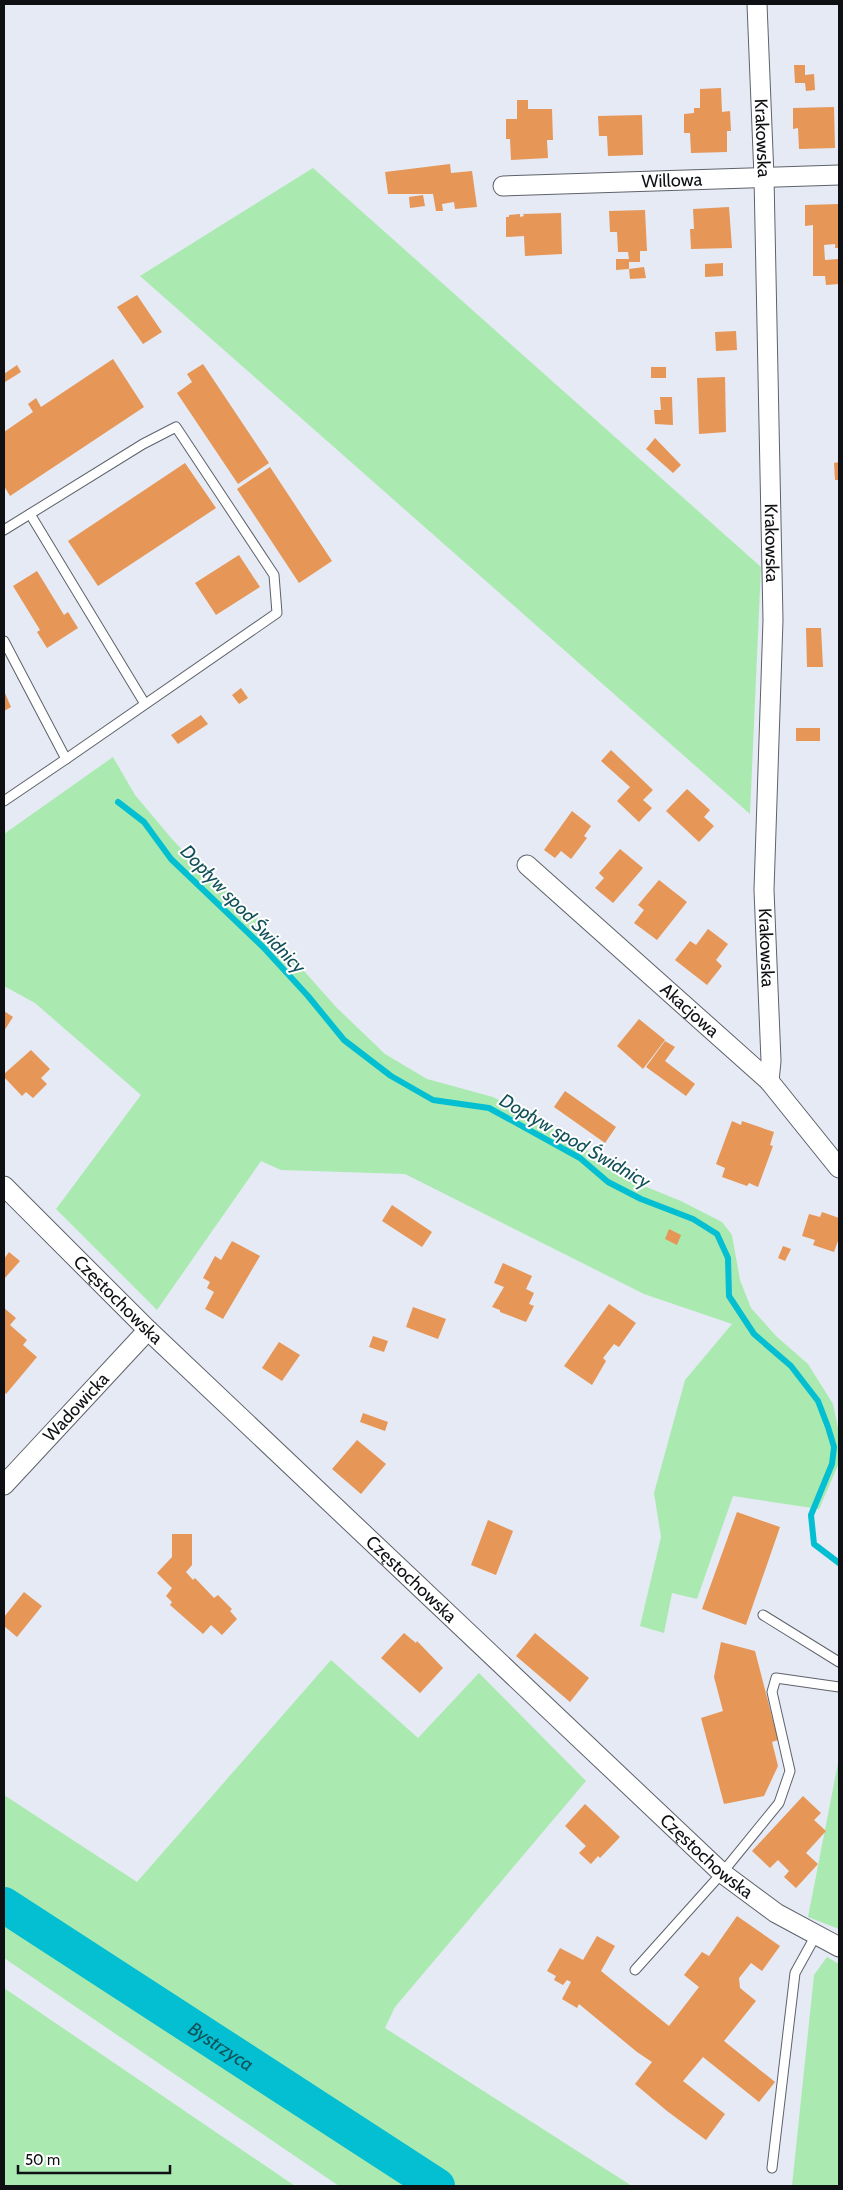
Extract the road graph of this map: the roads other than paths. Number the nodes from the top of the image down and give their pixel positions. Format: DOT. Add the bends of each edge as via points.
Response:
graph roads {
  1 [pos="757,4"];
  2 [pos="839,175"];
  3 [pos="764,177"];
  4 [pos="503,186"];
  5 [pos="30,514"];
  6 [pos="4,530"];
  7 [pos="4,641"];
  8 [pos="146,704"];
  9 [pos="66,759"];
  10 [pos="4,801"];
  11 [pos="527,864"];
  12 [pos="769,1081"];
  13 [pos="839,1168"];
  14 [pos="4,1186"];
  15 [pos="148,1330"];
  16 [pos="4,1485"];
  17 [pos="763,1615"];
  18 [pos="839,1662"];
  19 [pos="839,1687"];
  20 [pos="722,1873"];
  21 [pos="816,1935"];
  22 [pos="839,1947"];
  23 [pos="635,1970"];
  24 [pos="772,2168"];
  1 -- 3 [label="street, Krakowska"];
  2 -- 3 [label="street, Willowa"];
  3 -- 4 [label="street, Willowa"];
  3 -- 12 [label="street, Krakowska" via="773,620 764,890 771,1061"];
  5 -- 6 [label="lane"];
  5 -- 8 [label="lane"];
  5 -- 8 [label="lane" via="176,427 274,574 277,613"];
  7 -- 9 [label="lane"];
  8 -- 9 [label="lane"];
  9 -- 10 [label="lane"];
  11 -- 12 [label="street, Akacjowa"];
  12 -- 13 [label="street, Akacjowa"];
  14 -- 15 [label="street, Częstochowska"];
  15 -- 16 [label="street, Wadowicka"];
  15 -- 20 [label="street, Częstochowska"];
  17 -- 18 [label="lane"];
  19 -- 20 [label="lane" via="776,1678 772,1692 790,1771 779,1803"];
  20 -- 21 [label="street, Częstochowska" via="776,1913"];
  20 -- 23 [label="lane"];
  21 -- 22 [label="street, Częstochowska"];
  21 -- 24 [label="lane" via="795,1973"];
}
